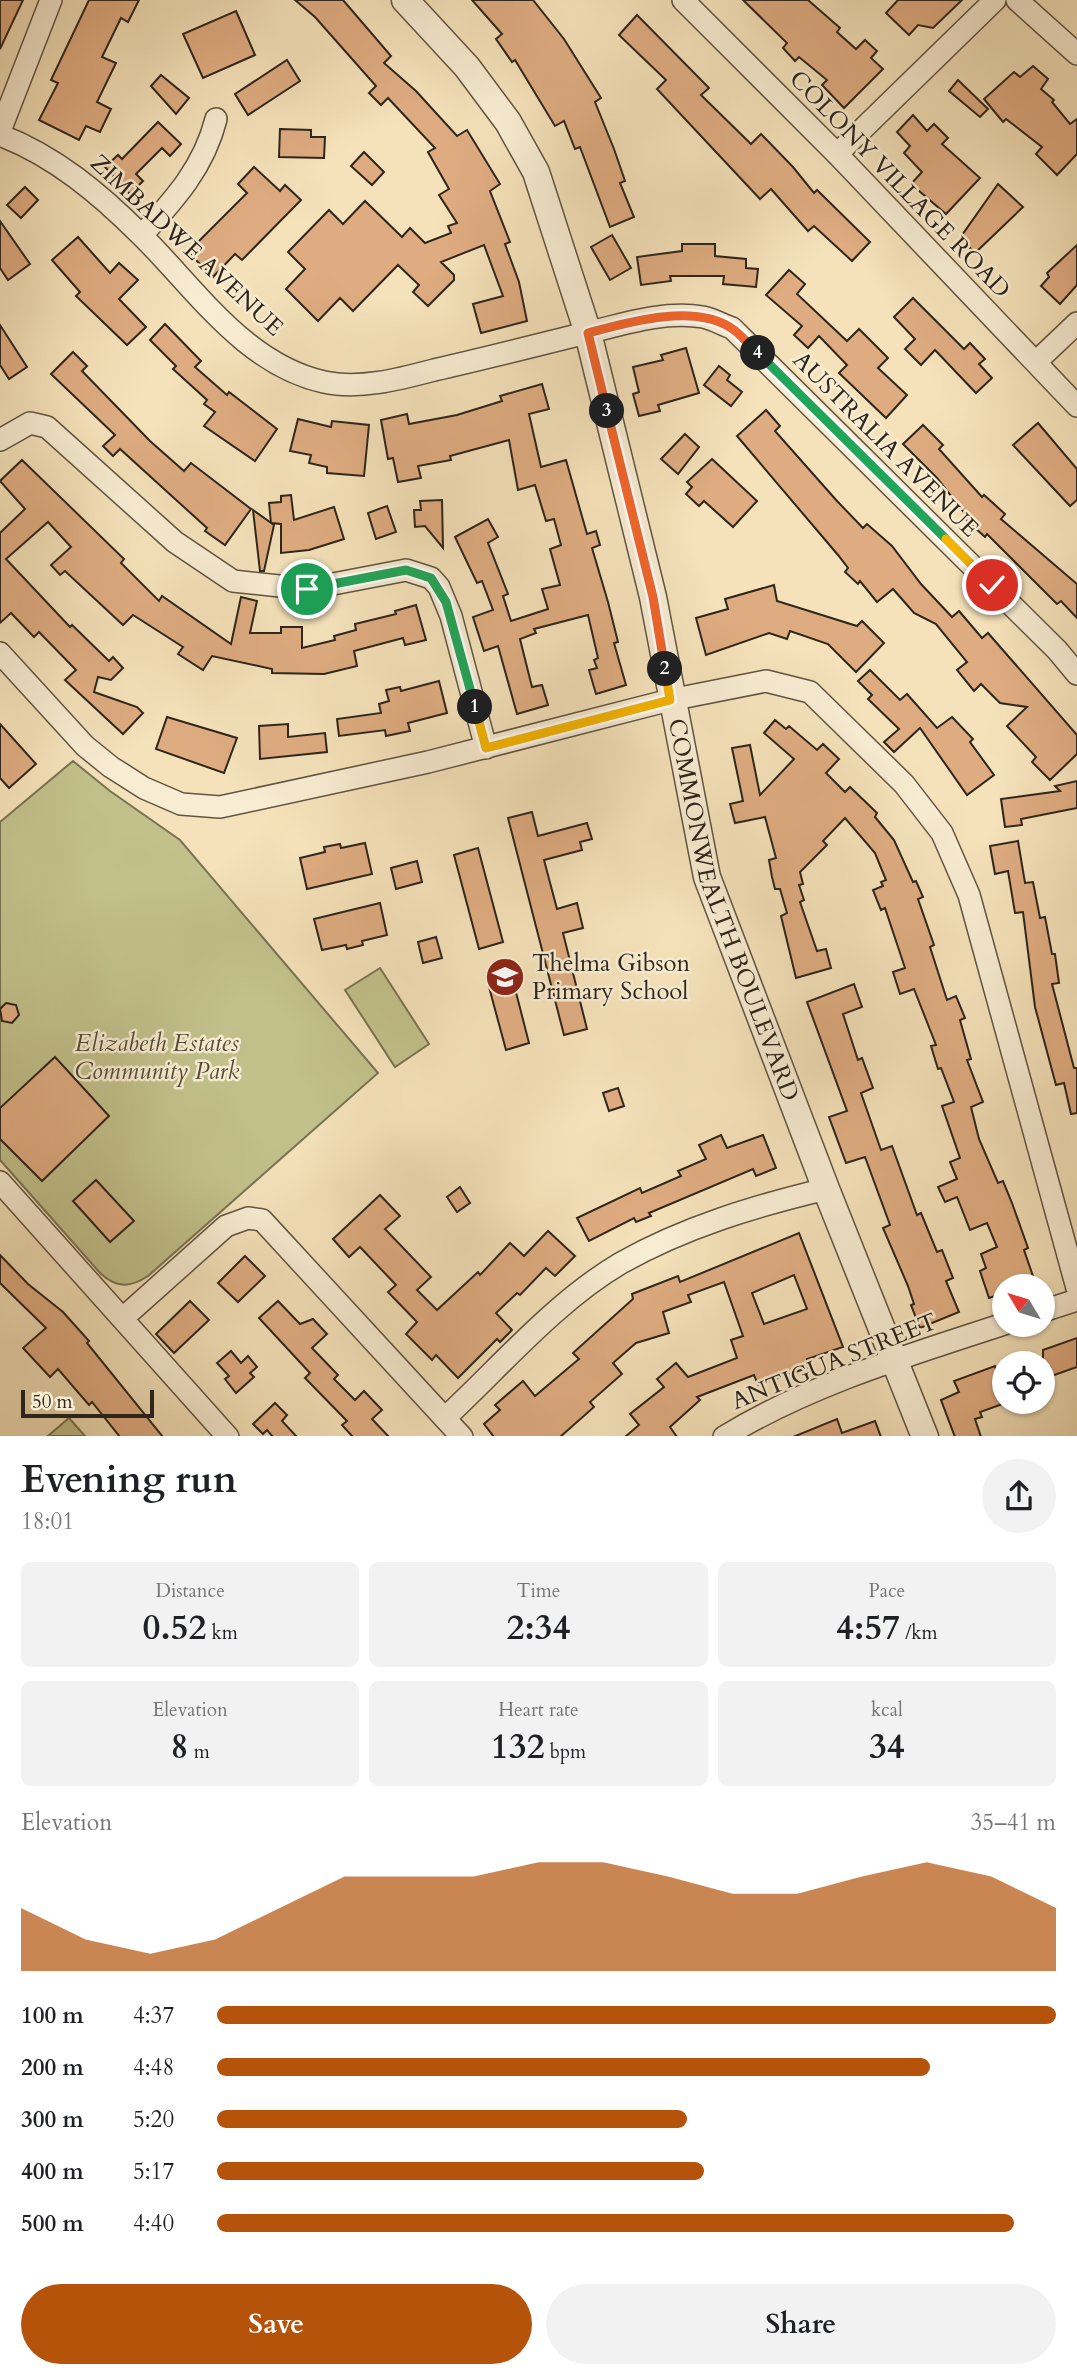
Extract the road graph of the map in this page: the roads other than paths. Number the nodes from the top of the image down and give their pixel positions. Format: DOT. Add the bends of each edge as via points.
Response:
graph roads {
  1 [pos="51,0"];
  2 [pos="405,0"];
  3 [pos="683,0"];
  4 [pos="995,0"];
  5 [pos="1017,0"];
  6 [pos="1077,54"];
  7 [pos="216,119"];
  8 [pos="0,133"];
  9 [pos="837,154"];
  10 [pos="142,235"];
  11 [pos="1077,323"];
  12 [pos="588,333"];
  13 [pos="1036,362"];
  14 [pos="1077,405"];
  15 [pos="0,440"];
  16 [pos="0,653"];
  17 [pos="1077,674"];
  18 [pos="670,700"];
  19 [pos="486,748"];
  20 [pos="0,1182"];
  21 [pos="826,1189"];
  22 [pos="1077,1289"];
  23 [pos="1077,1300"];
  24 [pos="1055,1307"];
  25 [pos="123,1318"];
  26 [pos="992,1328"];
  27 [pos="894,1359"];
  28 [pos="446,1418"];
  29 [pos="227,1436"];
  30 [pos="461,1436"];
  31 [pos="726,1436"];
  32 [pos="925,1436"];
  1 -- 8 [label="street"];
  2 -- 12 [label="street, COMMONWEALTH BOULEVARD" via="467,67 536,172"];
  3 -- 9 [label="street, COLONY VILLAGE ROAD"];
  4 -- 9 [label="street"];
  5 -- 6 [label="street"];
  7 -- 10 [label="street" via="198,167"];
  8 -- 10 [label="street, ZIMBADWE AVENUE" via="62,166"];
  9 -- 13 [label="street, COLONY VILLAGE ROAD"];
  10 -- 12 [label="street, ZIMBADWE AVENUE" via="241,338 270,359 326,382 375,382 414,375"];
  11 -- 13 [label="street"];
  12 -- 17 [label="street, AUSTRALIA AVENUE" via="640,319 671,317 704,317 732,328"];
  12 -- 18 [label="street, COMMONWEALTH BOULEVARD" via="653,597"];
  13 -- 14 [label="street, COLONY VILLAGE ROAD"];
  15 -- 19 [label="street" via="30,424 47,427 175,542 233,581 307,589 406,570 431,578 451,616"];
  16 -- 19 [label="street" via="110,767 181,804 220,807"];
  18 -- 19 [label="street"];
  18 -- 21 [label="street, COMMONWEALTH BOULEVARD" via="707,877"];
  18 -- 22 [label="street" via="766,681 810,692 904,784 942,834 970,895"];
  20 -- 25 [label="street"];
  21 -- 27 [label="street, COMMONWEALTH BOULEVARD"];
  21 -- 28 [label="street" via="747,1208 620,1264 572,1300"];
  23 -- 24 [label="street"];
  25 -- 28 [label="street" via="226,1226 248,1218 262,1220"];
  25 -- 29 [label="street"];
  26 -- 27 [label="street, ANTIGUA STREET"];
  27 -- 31 [label="street, ANTIGUA STREET"];
  27 -- 32 [label="street, COMMONWEALTH BOULEVARD"];
  28 -- 30 [label="street"];
}
